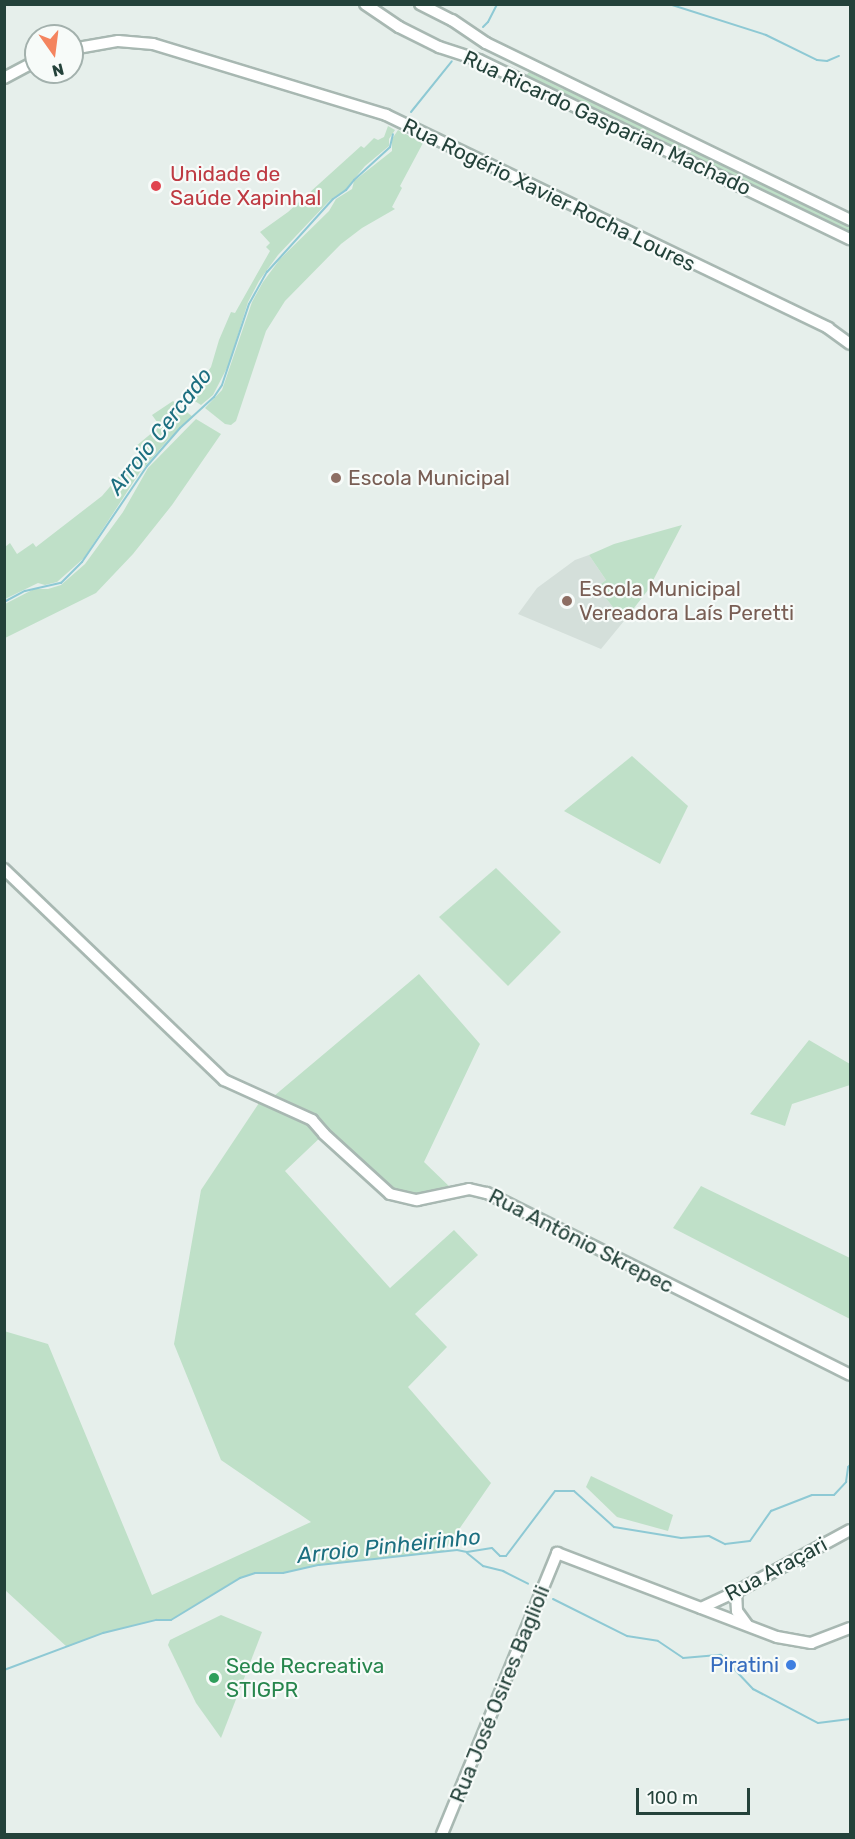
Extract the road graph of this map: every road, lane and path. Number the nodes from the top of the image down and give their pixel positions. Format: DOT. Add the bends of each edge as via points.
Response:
graph roads {
  1 [pos="365,4"];
  2 [pos="420,4"];
  3 [pos="84,47"];
  4 [pos="24,67"];
  5 [pos="4,78"];
  6 [pos="850,220"];
  7 [pos="850,239"];
  8 [pos="850,344"];
  9 [pos="4,869"];
  10 [pos="850,1375"];
  11 [pos="850,1530"];
  12 [pos="736,1592"];
  13 [pos="701,1608"];
  14 [pos="747,1625"];
  15 [pos="850,1628"];
  16 [pos="442,1834"];
  1 -- 7 [label="street, Rua Ricardo Gasparian Machado" via="439,47 479,60"];
  2 -- 6 [label="street, Rua Ricardo Gasparian Machado" via="486,43"];
  3 -- 8 [label="street, Rua Rogério Xavier Rocha Loures" via="118,41 153,44 386,115 828,328"];
  4 -- 5 [label="street"];
  9 -- 10 [label="street, Rua Antônio Skrepec" via="224,1080 312,1120 390,1194 417,1200 469,1190 487,1193"];
  11 -- 12 [label="street, Rua Araçari"];
  12 -- 13 [label="street, Rua Araçari"];
  12 -- 14 [label="street" via="737,1611"];
  13 -- 14 [label="street"];
  13 -- 16 [label="street, Rua José Osires Baglioli" via="557,1553"];
  14 -- 15 [label="street" via="777,1637 811,1643"];
}
